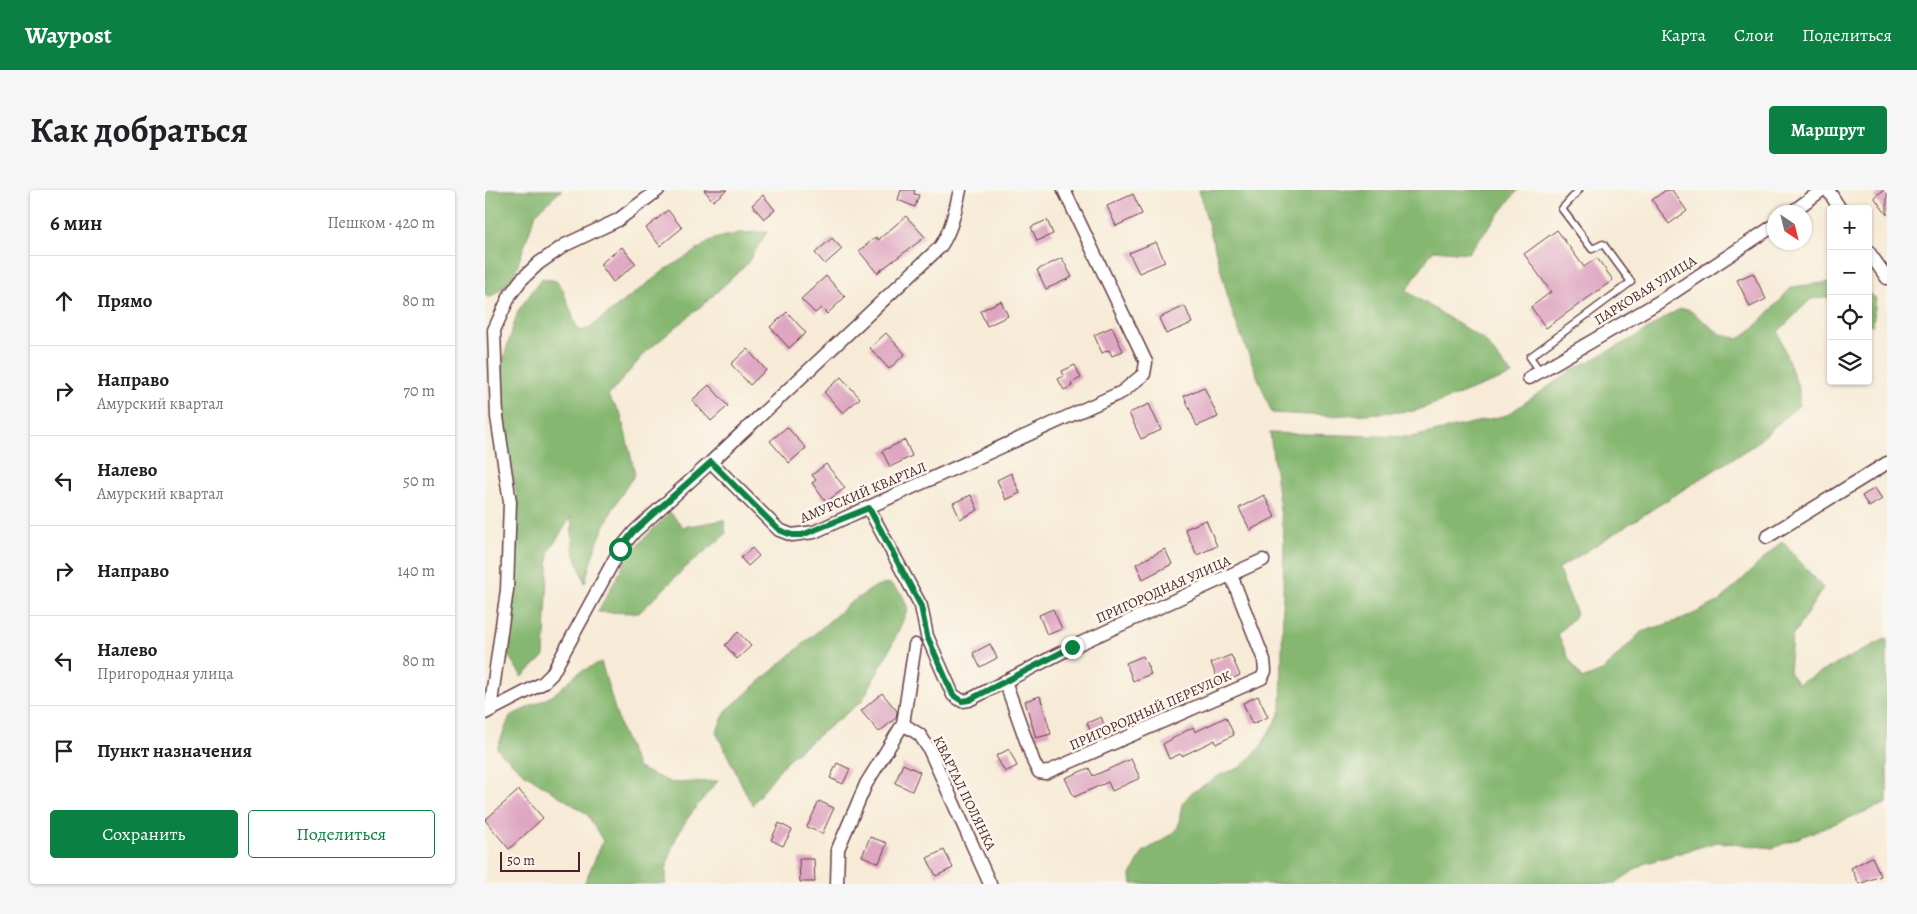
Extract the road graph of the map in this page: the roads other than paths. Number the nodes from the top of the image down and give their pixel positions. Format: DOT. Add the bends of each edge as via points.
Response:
graph roads {
  1 [pos="658,190"];
  2 [pos="960,190"];
  3 [pos="1065,190"];
  4 [pos="1579,190"];
  5 [pos="1822,190"];
  6 [pos="1828,190"];
  7 [pos="1802,205"];
  8 [pos="1837,205"];
  9 [pos="1767,230"];
  10 [pos="1872,256"];
  11 [pos="1887,278"];
  12 [pos="1535,374"];
  13 [pos="711,462"];
  14 [pos="1887,463"];
  15 [pos="869,508"];
  16 [pos="1767,537"];
  17 [pos="1263,560"];
  18 [pos="1231,575"];
  19 [pos="915,645"];
  20 [pos="1005,681"];
  21 [pos="487,711"];
  22 [pos="903,724"];
  23 [pos="837,884"];
  24 [pos="990,884"];
  1 -- 21 [label="street" via="618,220 565,245 539,263 521,280 494,330 497,417 510,502 507,590"];
  2 -- 13 [label="street" via="949,232 940,246"];
  3 -- 15 [label="street, АМУРСКИЙ КВАРТАЛ" via="1145,362 1144,374 1121,392"];
  4 -- 12 [label="lane" via="1562,209 1593,249 1603,244 1631,282 1530,357"];
  5 -- 7 [label="street"];
  6 -- 8 [label="street"];
  9 -- 12 [label="street, ПАРКОВАЯ УЛИЦА" via="1659,302"];
  10 -- 11 [label="street"];
  13 -- 15 [label="street, АМУРСКИЙ КВАРТАЛ" via="779,530 792,535 814,532"];
  13 -- 21 [label="street" via="633,532 620,549 552,674 543,683"];
  14 -- 16 [label="street"];
  15 -- 20 [label="street, ПРИГОРОДНАЯ УЛИЦА" via="921,606 927,636 953,695 962,701 969,700"];
  17 -- 18 [label="street, ПРИГОРОДНАЯ УЛИЦА"];
  18 -- 20 [label="street, ПРИГОРОДНАЯ УЛИЦА"];
  18 -- 20 [label="street, ПРИГОРОДНЫЙ ПЕРЕУЛОК" via="1264,660 1262,678 1045,773 1039,772 1034,763"];
  19 -- 22 [label="street"];
  22 -- 23 [label="street" via="866,784 838,849"];
  22 -- 24 [label="street, КВАРТАЛ ПОЛЯНКА" via="920,735 929,749"];
}
